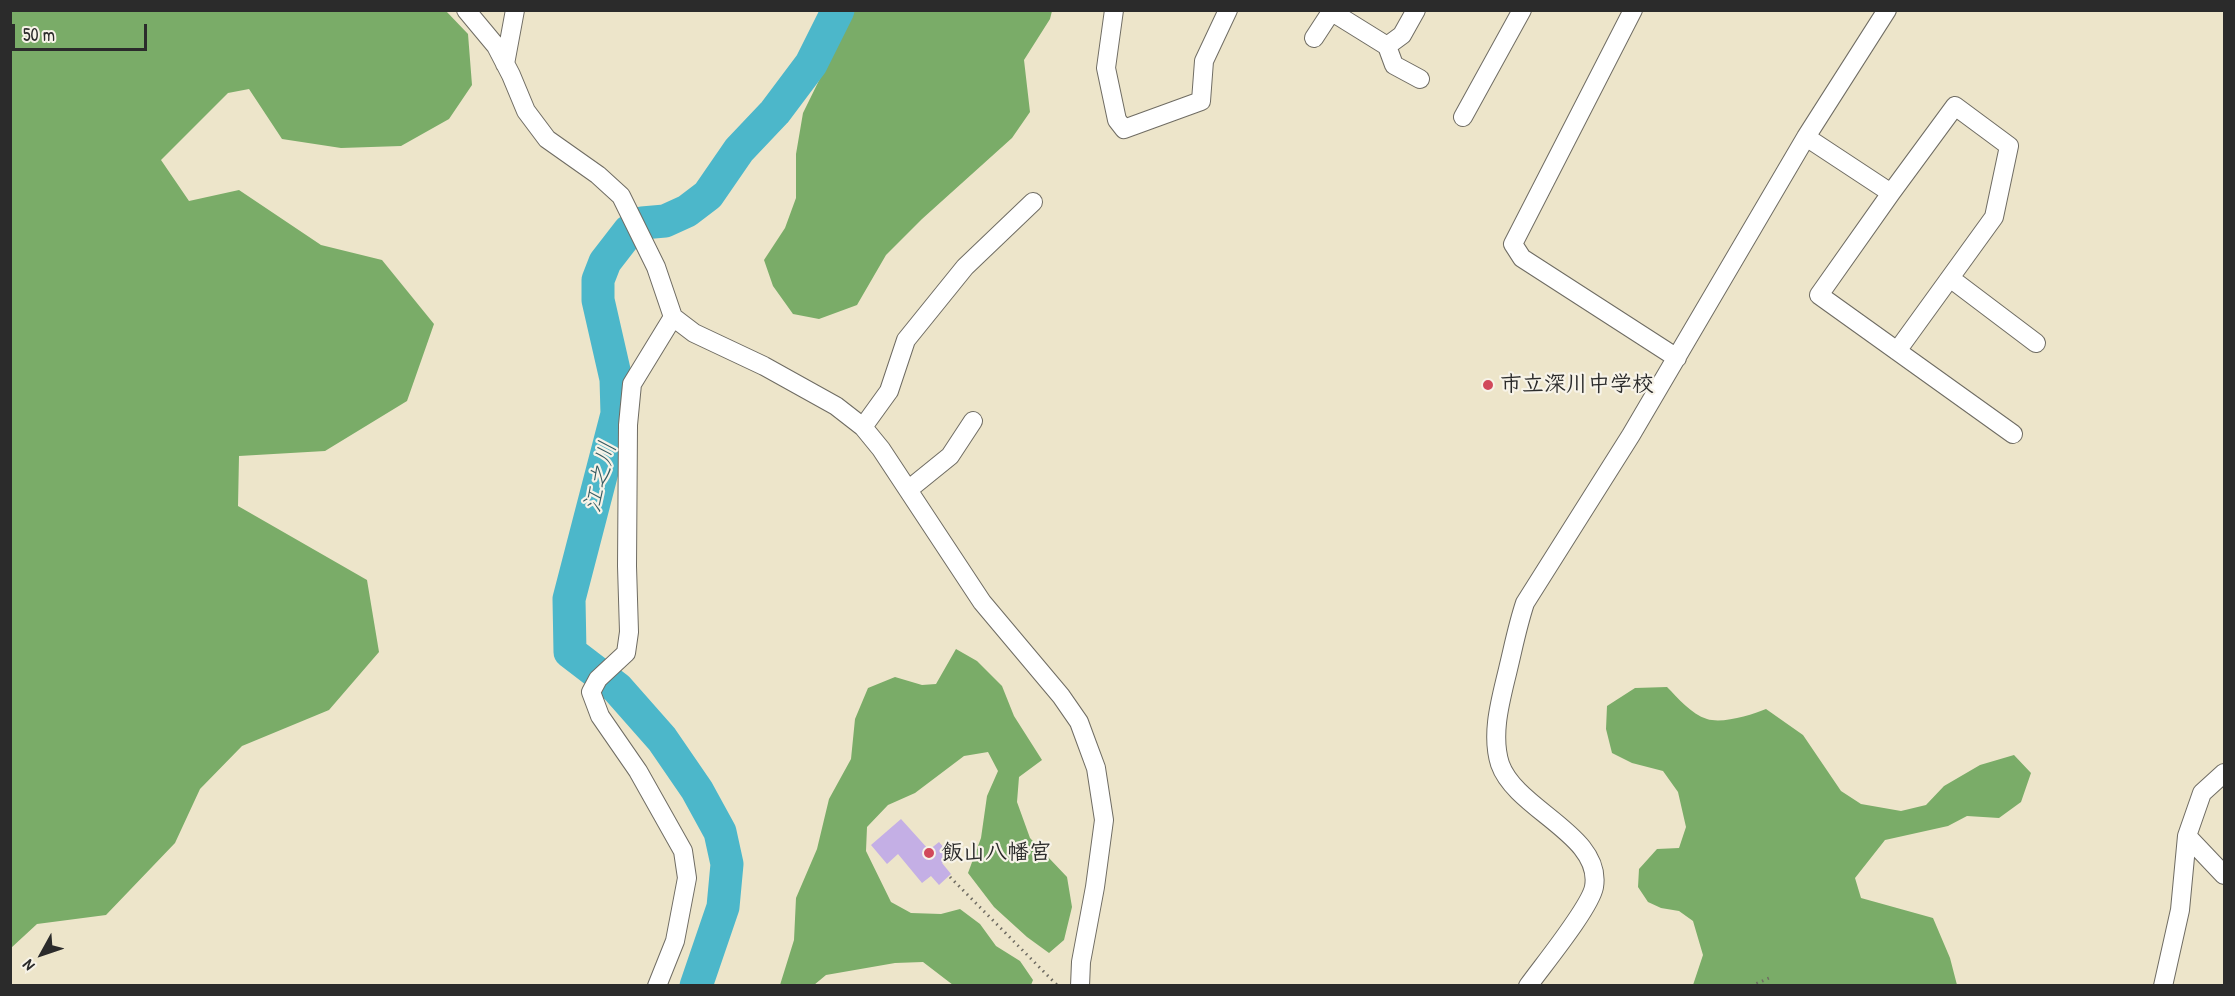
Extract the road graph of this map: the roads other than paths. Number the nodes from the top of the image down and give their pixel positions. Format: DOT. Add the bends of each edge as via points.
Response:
graph roads {
  1 [pos="466,10"];
  2 [pos="515,10"];
  3 [pos="1114,10"];
  4 [pos="1228,10"];
  5 [pos="1416,10"];
  6 [pos="1522,10"];
  7 [pos="1633,10"];
  8 [pos="1887,10"];
  9 [pos="1330,11"];
  10 [pos="1314,38"];
  11 [pos="1388,46"];
  12 [pos="505,64"];
  13 [pos="1420,79"];
  14 [pos="1463,117"];
  15 [pos="1806,137"];
  16 [pos="1891,193"];
  17 [pos="1033,202"];
  18 [pos="1950,278"];
  19 [pos="673,317"];
  20 [pos="2036,343"];
  21 [pos="1897,351"];
  22 [pos="1677,358"];
  23 [pos="973,421"];
  24 [pos="864,427"];
  25 [pos="2013,434"];
  26 [pos="908,490"];
  27 [pos="2224,773"];
  28 [pos="2187,836"];
  29 [pos="2224,875"];
  30 [pos="657,986"];
  31 [pos="1080,986"];
  32 [pos="1528,986"];
  33 [pos="2163,986"];
  1 -- 12 [label="street" via="496,46"];
  2 -- 12 [label="street"];
  3 -- 4 [label="street" via="1106,68 1117,120 1124,129 1202,101 1204,61"];
  5 -- 11 [label="street" via="1402,35"];
  6 -- 14 [label="street"];
  7 -- 22 [label="street" via="1513,244 1522,258"];
  8 -- 15 [label="street"];
  9 -- 10 [label="street"];
  9 -- 11 [label="street"];
  11 -- 13 [label="street" via="1394,65"];
  12 -- 19 [label="street" via="526,111 547,139 621,196 656,267"];
  15 -- 16 [label="street"];
  15 -- 22 [label="street"];
  16 -- 18 [label="street" via="1955,106 2009,146 1994,217"];
  16 -- 21 [label="street" via="1819,295"];
  17 -- 24 [label="street" via="965,267 906,340 889,391"];
  18 -- 20 [label="street"];
  18 -- 21 [label="street"];
  19 -- 24 [label="street" via="694,333 836,406"];
  19 -- 30 [label="street" via="632,384 628,425 626,653 598,679 591,692 600,716 638,771 683,850 687,878 675,940"];
  21 -- 25 [label="street"];
  22 -- 32 [label="street" via="1525,603 1515,632 1497,724 1496,747 1501,766 1510,783 1529,802 1584,848 1594,886 1587,904"];
  23 -- 26 [label="street" via="950,456"];
  24 -- 26 [label="street"];
  26 -- 31 [label="street" via="982,602 1079,722 1096,768 1104,820"];
  27 -- 28 [label="street" via="2202,793"];
  28 -- 29 [label="street"];
  28 -- 33 [label="street" via="2180,910"];
}
